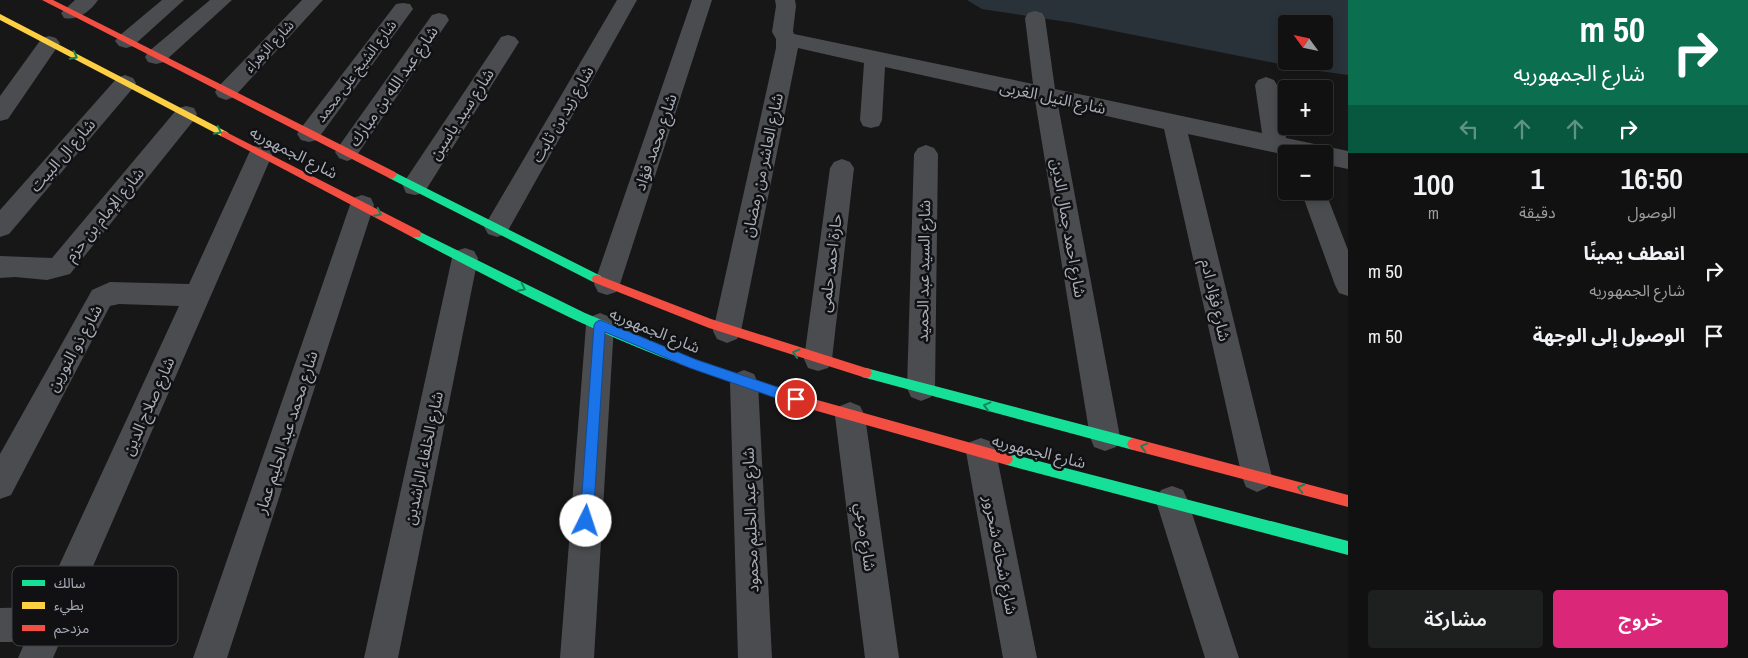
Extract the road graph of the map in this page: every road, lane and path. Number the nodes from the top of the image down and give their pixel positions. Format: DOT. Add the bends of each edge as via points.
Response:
graph roads {
  1 [pos="46,0"];
  2 [pos="88,0"];
  3 [pos="174,0"];
  4 [pos="222,0"];
  5 [pos="313,0"];
  6 [pos="627,0"];
  7 [pos="702,0"];
  8 [pos="785,0"];
  9 [pos="403,9"];
  10 [pos="71,13"];
  11 [pos="0,17"];
  12 [pos="1035,18"];
  13 [pos="439,20"];
  14 [pos="787,39"];
  15 [pos="126,41"];
  16 [pos="508,42"];
  17 [pos="49,43"];
  18 [pos="156,57"];
  19 [pos="875,58"];
  20 [pos="125,83"];
  21 [pos="1266,85"];
  22 [pos="226,92"];
  23 [pos="1045,95"];
  24 [pos="0,113"];
  25 [pos="186,114"];
  26 [pos="278,118"];
  27 [pos="871,120"];
  28 [pos="1174,123"];
  29 [pos="264,125"];
  30 [pos="307,139"];
  31 [pos="1295,145"];
  32 [pos="1278,146"];
  33 [pos="260,149"];
  34 [pos="347,152"];
  35 [pos="926,154"];
  36 [pos="295,155"];
  37 [pos="1333,157"];
  38 [pos="1348,160"];
  39 [pos="842,168"];
  40 [pos="414,186"];
  41 [pos="1316,200"];
  42 [pos="362,205"];
  43 [pos="0,227"];
  44 [pos="497,227"];
  45 [pos="465,258"];
  46 [pos="0,266"];
  47 [pos="607,284"];
  48 [pos="1348,285"];
  49 [pos="198,296"];
  50 [pos="600,325"];
  51 [pos="727,331"];
  52 [pos="818,359"];
  53 [pos="744,382"];
  54 [pos="921,388"];
  55 [pos="850,416"];
  56 [pos="1106,437"];
  57 [pos="981,452"];
  58 [pos="1258,477"];
  59 [pos="0,484"];
  60 [pos="1172,501"];
  61 [pos="1348,501"];
  62 [pos="1348,548"];
  63 [pos="76,566"];
  64 [pos="40,646"];
  65 [pos="35,658"];
  66 [pos="210,658"];
  67 [pos="381,658"];
  68 [pos="577,658"];
  69 [pos="755,658"];
  70 [pos="882,658"];
  71 [pos="1020,658"];
  72 [pos="1222,658"];
  1 -- 10 [label="street, شارع الجمهوريه"];
  2 -- 10 [label="street"];
  3 -- 15 [label="street"];
  4 -- 18 [label="street"];
  5 -- 22 [label="street, شارع الزهراء"];
  6 -- 44 [label="street, شارع زيد بن ثابت"];
  7 -- 47 [label="street, شارع محمد فؤاد"];
  8 -- 14 [label="street, شارع العاشر من رمضان" via="782,32"];
  9 -- 30 [label="street, شارع الشيخ على محمد"];
  10 -- 15 [label="street, شارع الجمهوريه"];
  11 -- 17 [label="street, شارع الجمهوريه"];
  12 -- 23 [label="street, شارع احمد جمال الدين"];
  13 -- 34 [label="street, شارع عبد الله بن مبارك"];
  14 -- 19 [label="street, شارع النيل الغربى"];
  14 -- 51 [label="street, شارع العاشر من رمضان"];
  15 -- 18 [label="street, شارع الجمهوريه"];
  16 -- 40 [label="street, شارع سيد ياسين"];
  17 -- 20 [label="street, شارع الجمهوريه, one-way"];
  17 -- 24 [label="street"];
  18 -- 22 [label="street, شارع الجمهوريه"];
  19 -- 23 [label="street, شارع النيل الغربى"];
  19 -- 27 [label="street"];
  20 -- 25 [label="street, شارع الجمهوريه"];
  20 -- 43 [label="street, شارع ال البيت"];
  21 -- 31 [label="street"];
  22 -- 26 [label="street, شارع الجمهوريه"];
  23 -- 28 [label="street, شارع النيل الغربى"];
  23 -- 56 [label="street, شارع احمد جمال الدين"];
  25 -- 33 [label="street, شارع الجمهوريه, one-way"];
  25 -- 46 [label="street, شارع الإمام بن حزم" via="61,266 50,269"];
  26 -- 29 [label="street"];
  26 -- 30 [label="street, شارع الجمهوريه"];
  28 -- 32 [label="street, شارع النيل الغربى"];
  28 -- 58 [label="street, شارع فؤاد ادم"];
  30 -- 34 [label="street, شارع الجمهوريه"];
  33 -- 36 [label="street"];
  33 -- 42 [label="street, شارع الجمهوريه"];
  33 -- 49 [label="street, شارع صلاح الدين"];
  34 -- 40 [label="street, شارع الجمهوريه"];
  35 -- 54 [label="street, شارع السيد عبد الحميد"];
  37 -- 38 [label="street"];
  39 -- 52 [label="street, حارة احمد حلمى"];
  40 -- 44 [label="street, شارع الجمهوريه"];
  41 -- 48 [label="street"];
  42 -- 45 [label="street, شارع الجمهوريه, one-way"];
  42 -- 66 [label="street, شارع محمد عبد الحليم عمار"];
  44 -- 47 [label="street, شارع الجمهوريه"];
  45 -- 50 [label="street, شارع الجمهوريه, one-way"];
  45 -- 67 [label="street, شارع الخلفاء الراشدين"];
  47 -- 51 [label="street, شارع الجمهوريه"];
  49 -- 59 [label="street, شارع ذو النورين" via="119,292 102,298"];
  49 -- 63 [label="street, شارع صلاح الدين"];
  50 -- 53 [label="street, شارع الجمهوريه"];
  50 -- 68 [label="street"];
  52 -- 51 [label="street, شارع الجمهوريه, one-way"];
  52 -- 54 [label="street, شارع الجمهوريه"];
  53 -- 55 [label="street, شارع الجمهوريه"];
  53 -- 69 [label="street, شارع عبد الحليم محمود"];
  56 -- 54 [label="street, شارع الجمهوريه, one-way"];
  55 -- 57 [label="street, شارع الجمهوريه"];
  55 -- 70 [label="street, شارع مرعي"];
  58 -- 56 [label="street, شارع الجمهوريه, one-way"];
  57 -- 60 [label="street, شارع الجمهوريه"];
  57 -- 71 [label="street, شارع شحاته شحرور"];
  61 -- 58 [label="street, شارع الجمهوريه, one-way"];
  60 -- 62 [label="street, شارع الجمهوريه"];
  60 -- 72 [label="street"];
  64 -- 65 [label="street, شارع صلاح الدين"];
}
